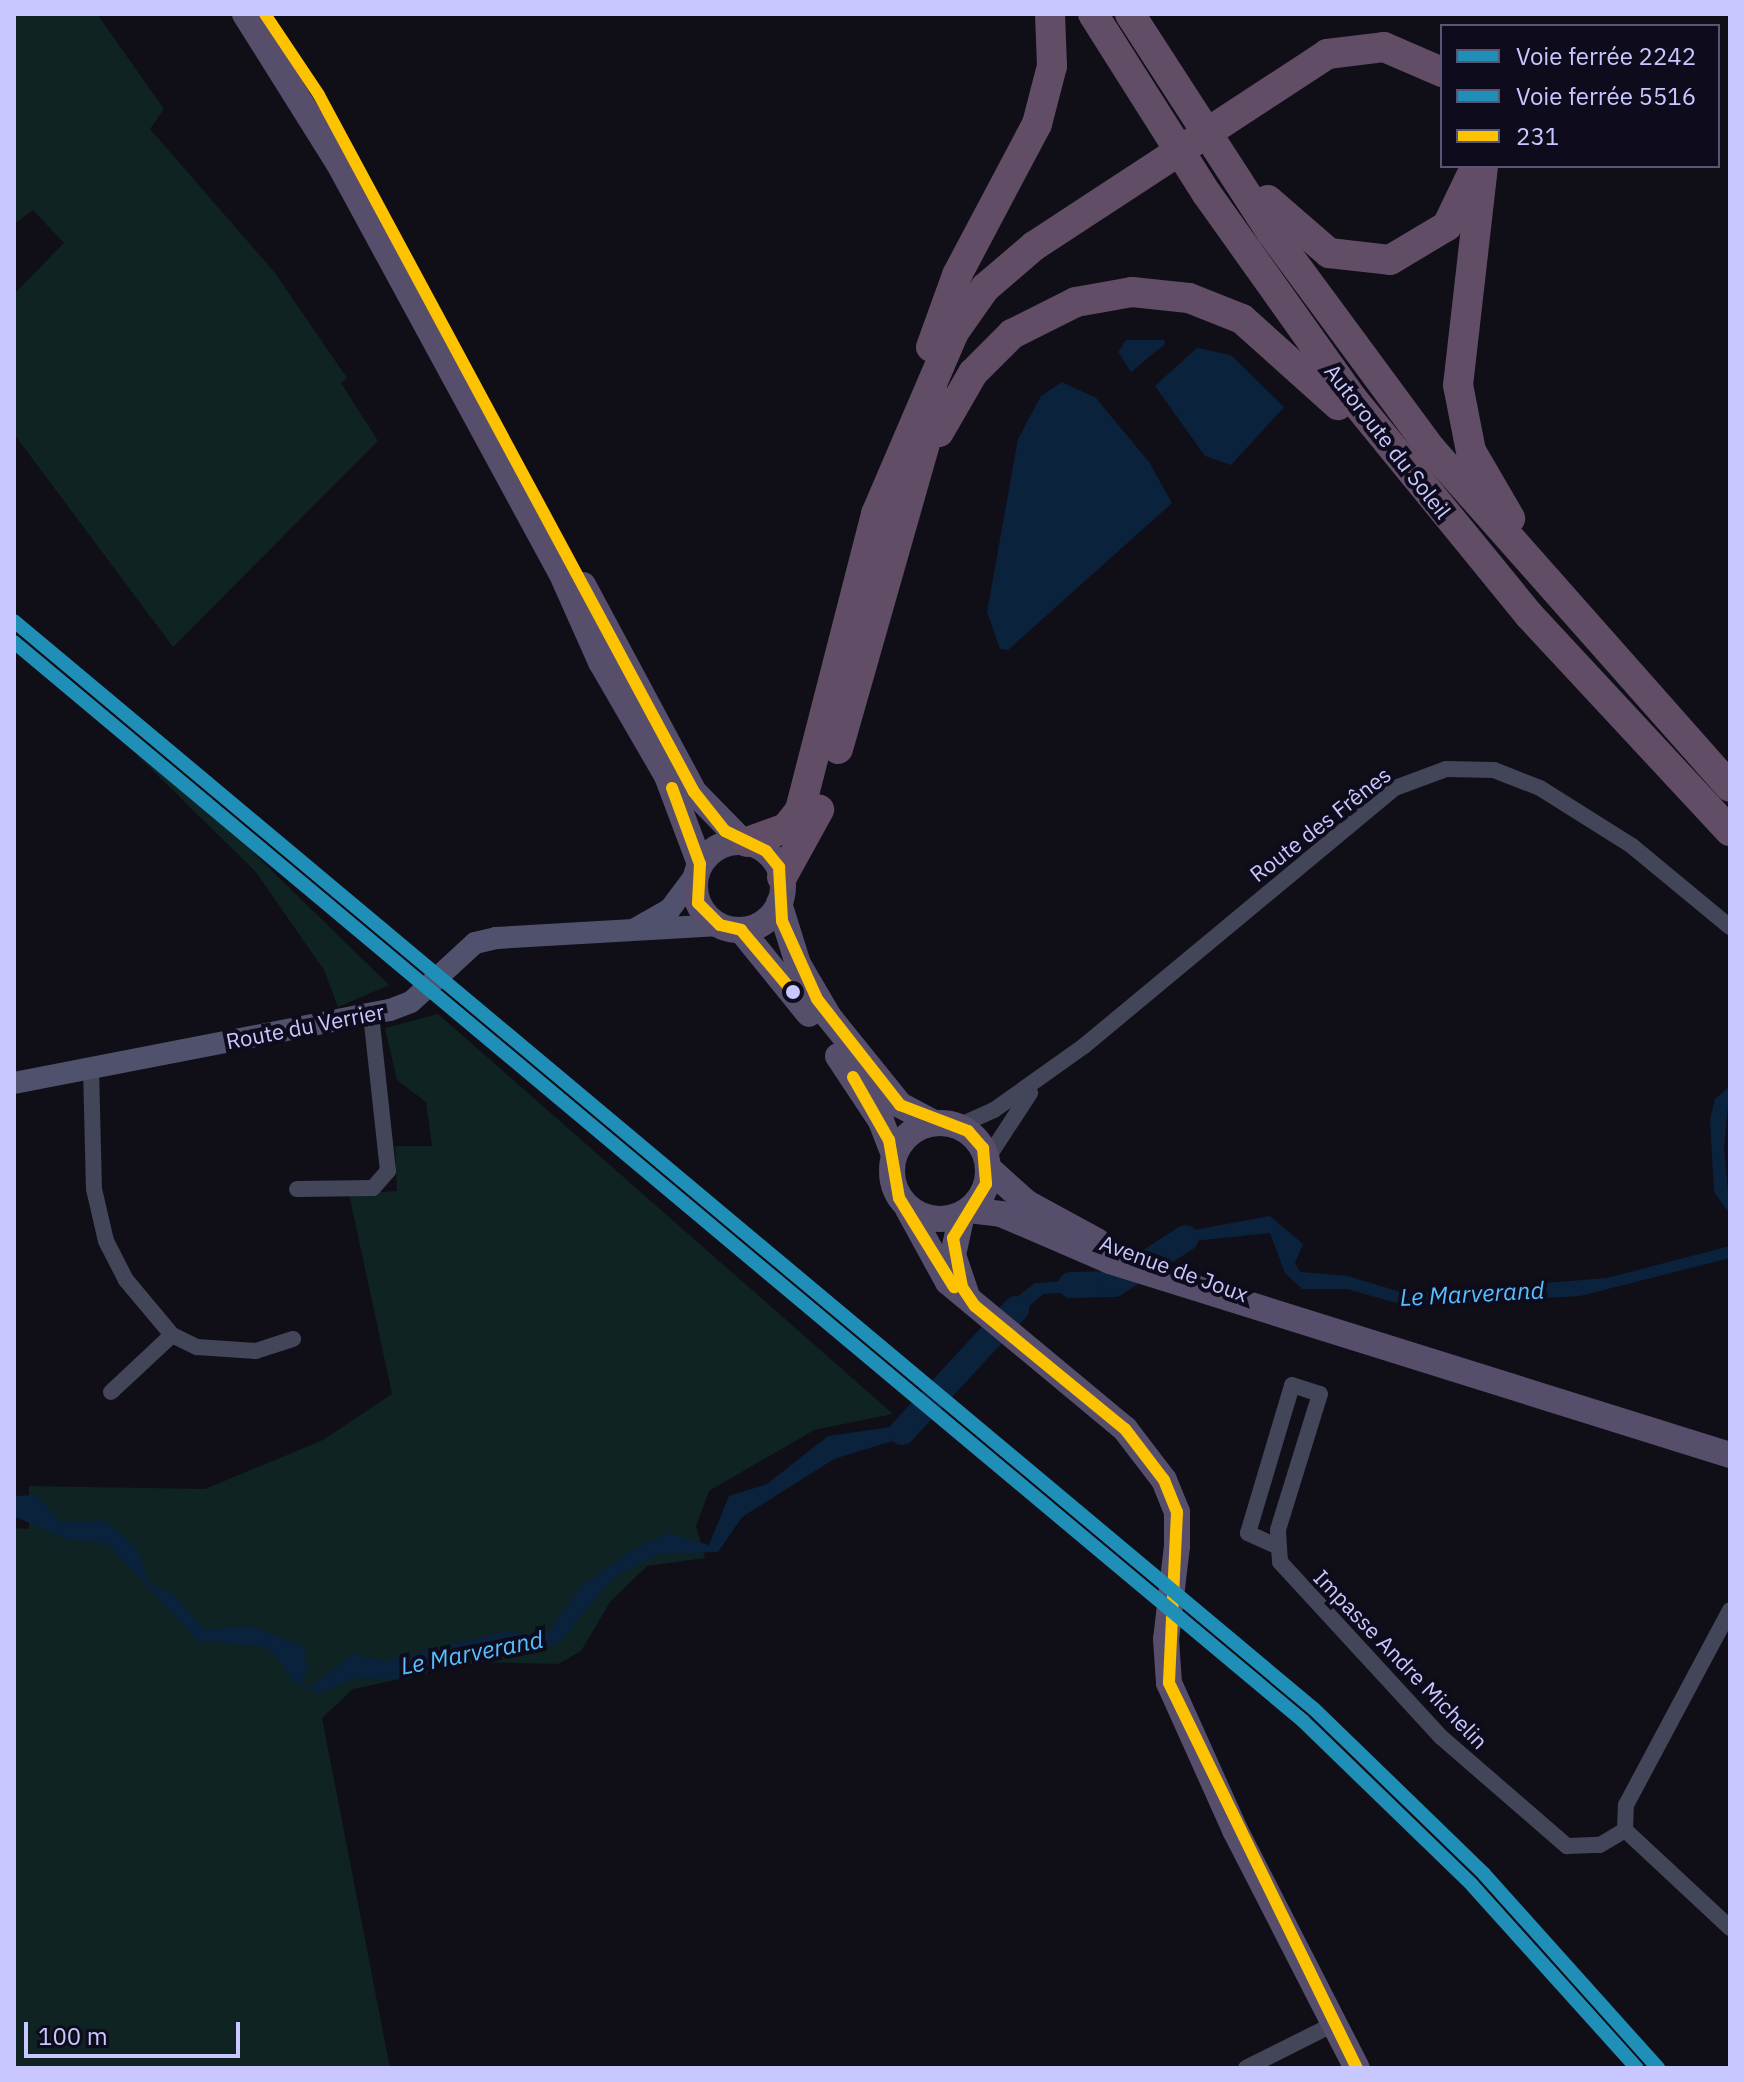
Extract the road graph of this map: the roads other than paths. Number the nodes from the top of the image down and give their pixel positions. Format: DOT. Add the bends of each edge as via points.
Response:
graph roads {
  1 [pos="245,14"];
  2 [pos="265,14"];
  3 [pos="1050,14"];
  4 [pos="1093,14"];
  5 [pos="1130,14"];
  6 [pos="1440,71"];
  7 [pos="1440,84"];
  8 [pos="318,105"];
  9 [pos="1242,112"];
  10 [pos="1201,129"];
  11 [pos="1472,168"];
  12 [pos="1483,168"];
  13 [pos="1151,173"];
  14 [pos="914,419"];
  15 [pos="923,470"];
  16 [pos="1441,510"];
  17 [pos="1610,660"];
  18 [pos="1730,787"];
  19 [pos="1730,831"];
  20 [pos="744,842"];
  21 [pos="698,868"];
  22 [pos="781,890"];
  23 [pos="1730,927"];
  24 [pos="730,928"];
  25 [pos="623,934"];
  26 [pos="371,1014"];
  27 [pos="91,1068"];
  28 [pos="1044,1077"];
  29 [pos="14,1083"];
  30 [pos="946,1124"];
  31 [pos="894,1155"];
  32 [pos="988,1164"];
  33 [pos="297,1189"];
  34 [pos="908,1209"];
  35 [pos="966,1212"];
  36 [pos="1119,1258"];
  37 [pos="978,1308"];
  38 [pos="172,1335"];
  39 [pos="293,1339"];
  40 [pos="111,1392"];
  41 [pos="1730,1455"];
  42 [pos="1279,1547"];
  43 [pos="1730,1610"];
  44 [pos="1625,1830"];
  45 [pos="1730,1928"];
  46 [pos="1334,2024"];
  47 [pos="1246,2068"];
  48 [pos="1357,2068"];
  1 -- 8 [label="main road"];
  2 -- 8 [label="main road"];
  3 -- 14 [label="highway" via="1043,106 957,275"];
  4 -- 16 [label="highway, Autoroute du Soleil" via="1272,289"];
  5 -- 10 [label="highway, Autoroute du Soleil"];
  6 -- 9 [label="highway" via="1400,50 1356,47 1314,61"];
  7 -- 9 [label="highway" via="1408,63 1360,56 1313,71"];
  8 -- 20 [label="main road" via="694,792"];
  8 -- 21 [label="main road" via="667,776"];
  9 -- 13 [label="highway"];
  10 -- 11 [label="highway" via="1300,234 1351,260 1390,260 1430,242 1463,203"];
  10 -- 17 [label="highway, Autoroute du Soleil" via="1431,449"];
  12 -- 17 [label="highway" via="1458,367 1465,430 1498,501"];
  13 -- 14 [label="highway" via="985,288 954,332"];
  13 -- 15 [label="highway" via="1038,255 983,305 941,390"];
  14 -- 20 [label="highway" via="852,595 807,793 786,828"];
  15 -- 16 [label="highway" via="959,394 1012,334 1076,302 1150,293 1208,304 1259,330"];
  15 -- 22 [label="highway" via="820,806"];
  16 -- 19 [label="highway, Autoroute du Soleil" via="1585,679"];
  17 -- 18 [label="highway, Autoroute du Soleil"];
  20 -- 21 [label="main road" via="713,850"];
  20 -- 22 [label="main road" via="774,858"];
  21 -- 24 [label="main road" via="698,903"];
  21 -- 25 [label="main road, Route du Verrier" via="670,909"];
  22 -- 24 [label="main road" via="764,922"];
  22 -- 30 [label="main road" via="798,964 829,1017 900,1105"];
  23 -- 28 [label="street, Route des Frênes" via="1632,846 1540,788 1494,770 1446,769 1395,788"];
  24 -- 25 [label="main road, Route du Verrier"];
  24 -- 31 [label="main road" via="856,1081"];
  25 -- 26 [label="main road, Route du Verrier" via="475,943 411,1002"];
  26 -- 27 [label="main road, Route du Verrier"];
  26 -- 33 [label="street" via="388,1171 373,1188"];
  27 -- 29 [label="main road, Route du Verrier"];
  27 -- 38 [label="street" via="88,1135 106,1241"];
  28 -- 30 [label="street, Route des Frênes"];
  28 -- 32 [label="street, Route des Frênes" via="1001,1128"];
  30 -- 31 [label="main road" via="909,1133"];
  30 -- 32 [label="main road"];
  31 -- 34 [label="main road" via="893,1184"];
  32 -- 35 [label="main road"];
  32 -- 36 [label="main road, Avenue de Joux" via="1050,1218"];
  34 -- 35 [label="main road" via="940,1220"];
  34 -- 37 [label="main road" via="939,1271"];
  35 -- 36 [label="main road, Avenue de Joux" via="1001,1214"];
  35 -- 37 [label="main road" via="955,1264"];
  36 -- 41 [label="main road, Avenue de Joux" via="1291,1308 1373,1344"];
  37 -- 46 [label="main road" via="1125,1429 1164,1480 1177,1534 1166,1639 1169,1683"];
  38 -- 39 [label="street" via="230,1353"];
  38 -- 40 [label="street"];
  42 -- 42 [label="street, Impasse Andre Michelin" via="1320,1394 1292,1385 1248,1533"];
  42 -- 44 [label="street, Impasse Andre Michelin" via="1280,1562 1321,1611 1430,1726 1567,1846 1600,1845"];
  43 -- 44 [label="street" via="1626,1805"];
  44 -- 45 [label="street"];
  46 -- 47 [label="street"];
  46 -- 48 [label="main road"];
}
